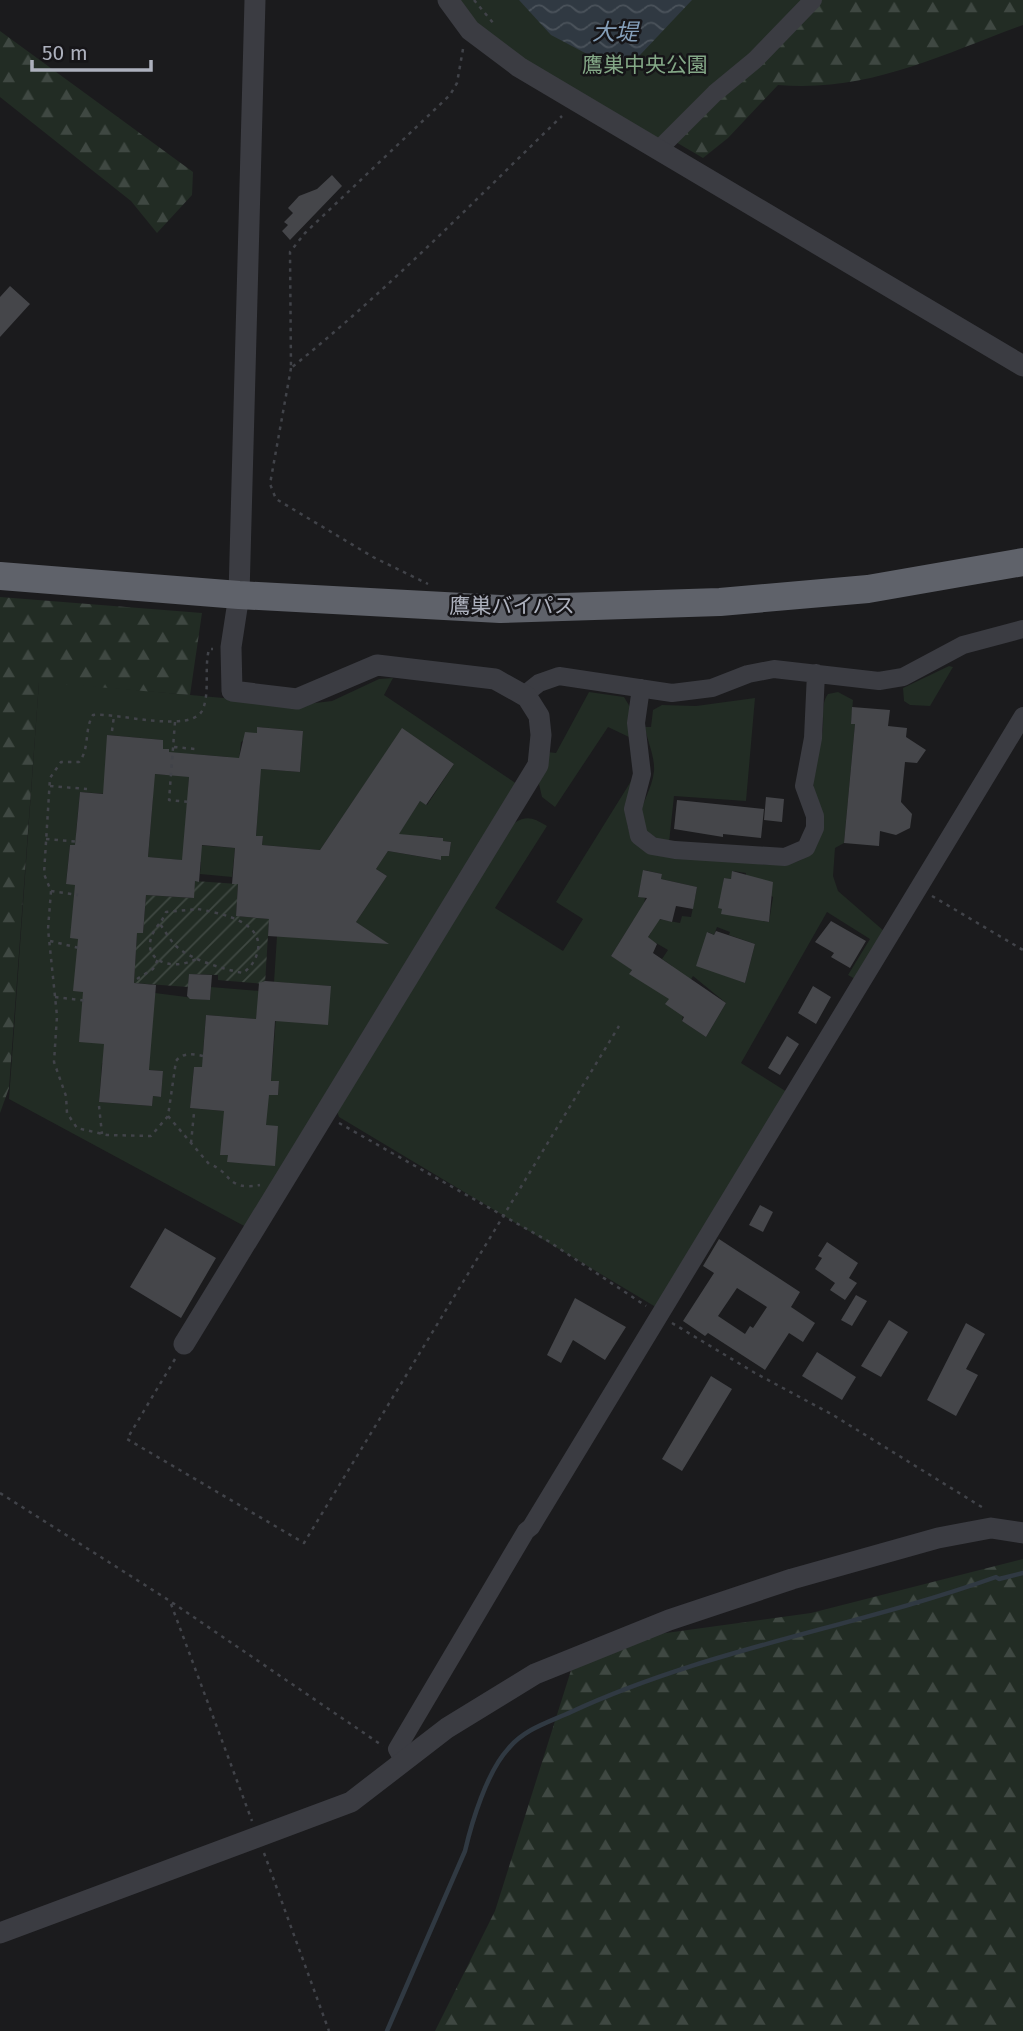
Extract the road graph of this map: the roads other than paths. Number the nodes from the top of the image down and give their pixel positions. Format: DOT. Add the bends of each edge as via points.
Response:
graph roads {
  1 [pos="255,0"];
  2 [pos="448,0"];
  3 [pos="813,0"];
  4 [pos="659,149"];
  5 [pos="1023,366"];
  6 [pos="1023,562"];
  7 [pos="0,576"];
  8 [pos="239,595"];
  9 [pos="1023,629"];
  10 [pos="816,673"];
  11 [pos="641,688"];
  12 [pos="524,695"];
  13 [pos="1023,716"];
  14 [pos="184,1344"];
  15 [pos="1023,1533"];
  16 [pos="403,1760"];
  17 [pos="0,1933"];
  1 -- 8 [label="street"];
  2 -- 4 [label="street" via="470,30 519,67"];
  3 -- 4 [label="street"];
  4 -- 5 [label="street"];
  6 -- 8 [label="highway, 鷹巣バイパス" via="868,589 720,602 500,609"];
  7 -- 8 [label="highway, 鷹巣バイパス"];
  8 -- 12 [label="street" via="230,647 232,691 298,699 377,665 495,679"];
  9 -- 10 [label="street" via="963,645 903,677 879,681"];
  10 -- 11 [label="street" via="774,669 712,688 672,693"];
  10 -- 11 [label="street" via="813,738 804,786 815,828 806,848 785,857 675,850 652,846 639,836 633,809 642,774 636,723"];
  11 -- 12 [label="street" via="559,676"];
  12 -- 14 [label="street" via="539,716 538,765"];
  13 -- 16 [label="street" via="526,1531 397,1749"];
  15 -- 16 [label="street" via="991,1528 938,1538 669,1620 536,1674"];
  16 -- 17 [label="street" via="351,1802"];
}
